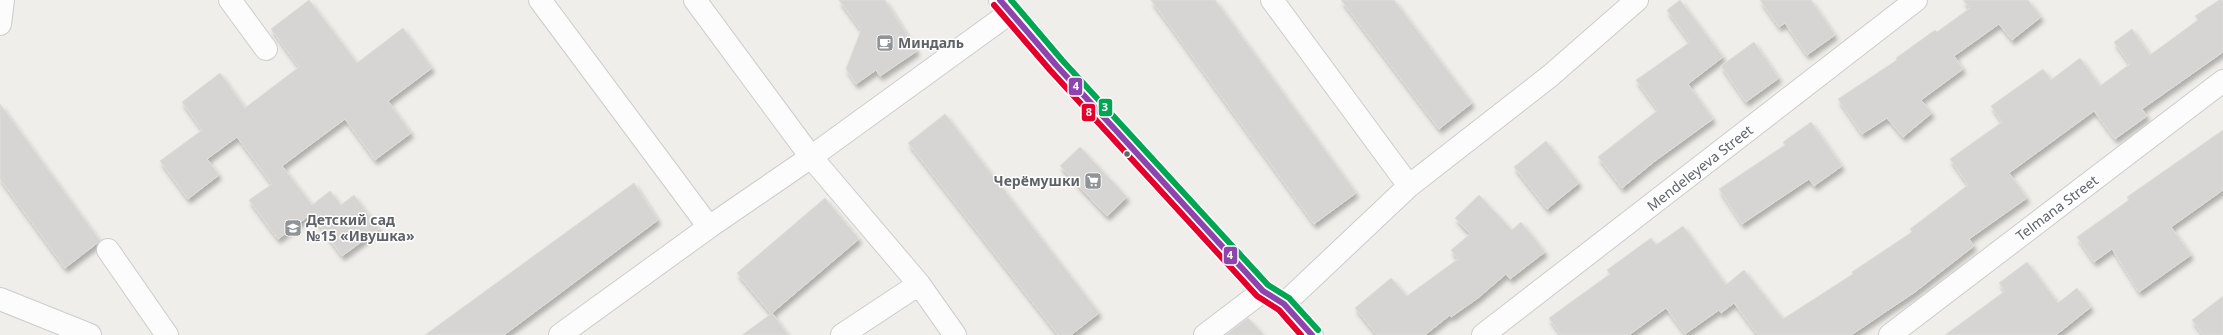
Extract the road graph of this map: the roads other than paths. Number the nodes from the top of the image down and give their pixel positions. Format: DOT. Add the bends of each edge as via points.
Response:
graph roads {
  1 [pos="3,0"];
  2 [pos="230,0"];
  3 [pos="540,0"];
  4 [pos="695,0"];
  5 [pos="1272,0"];
  6 [pos="1637,0"];
  7 [pos="1916,0"];
  8 [pos="1006,6"];
  9 [pos="0,24"];
  10 [pos="266,49"];
  11 [pos="2223,81"];
  12 [pos="811,157"];
  13 [pos="1409,186"];
  14 [pos="709,227"];
  15 [pos="108,250"];
  16 [pos="919,284"];
  17 [pos="1263,291"];
  18 [pos="0,299"];
  19 [pos="1284,304"];
  20 [pos="90,335"];
  21 [pos="167,335"];
  22 [pos="560,335"];
  23 [pos="842,335"];
  24 [pos="955,335"];
  25 [pos="1205,335"];
  26 [pos="1312,335"];
  27 [pos="1483,335"];
  28 [pos="1890,335"];
  1 -- 9 [label="street"];
  2 -- 10 [label="street"];
  3 -- 14 [label="street"];
  4 -- 12 [label="street"];
  5 -- 13 [label="street"];
  6 -- 13 [label="street" via="1550,76"];
  7 -- 27 [label="street, Mendeleyeva Street"];
  8 -- 12 [label="street"];
  8 -- 17 [label="street" via="1056,65"];
  11 -- 28 [label="street, Telmana Street"];
  12 -- 14 [label="street"];
  12 -- 16 [label="street"];
  13 -- 19 [label="street"];
  14 -- 22 [label="street"];
  15 -- 21 [label="street"];
  16 -- 23 [label="street"];
  16 -- 24 [label="street"];
  17 -- 19 [label="street"];
  17 -- 25 [label="street"];
  18 -- 20 [label="street"];
  19 -- 26 [label="street"];
}
